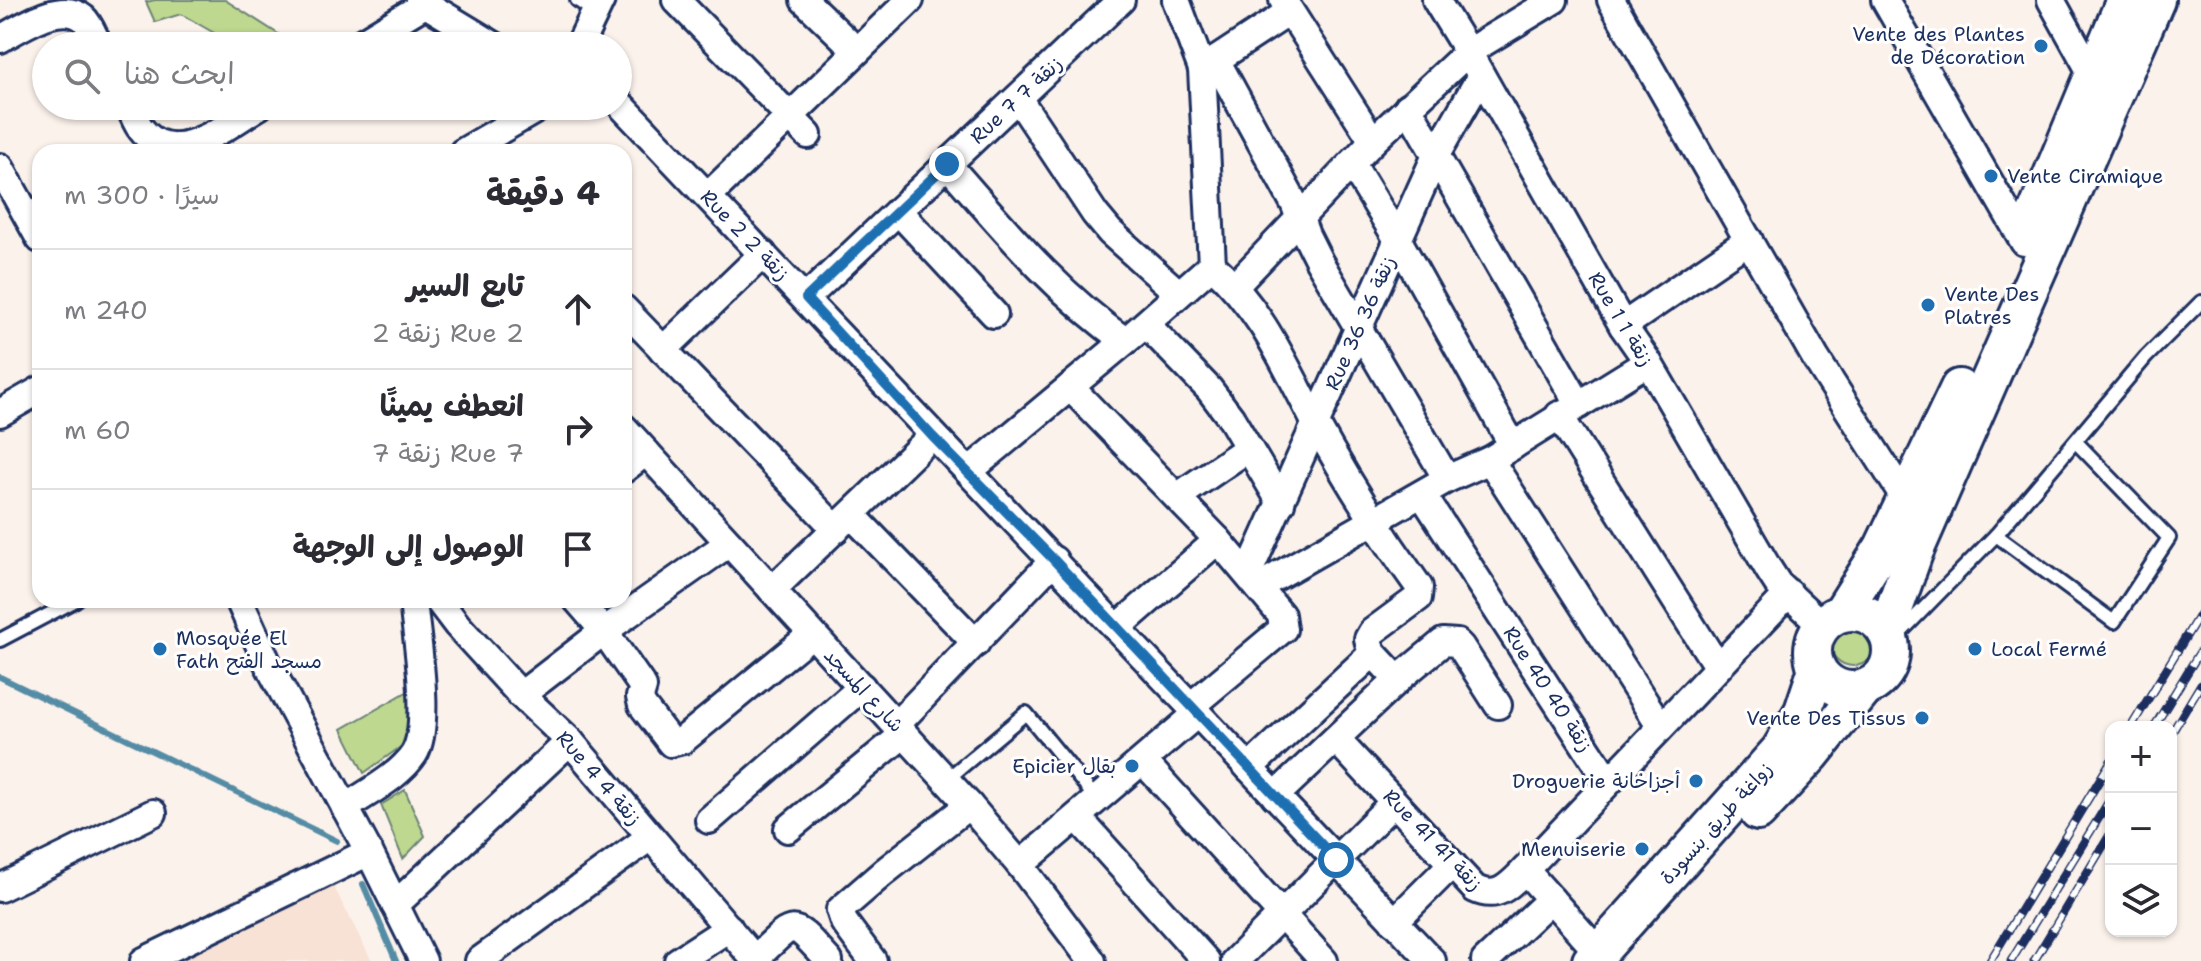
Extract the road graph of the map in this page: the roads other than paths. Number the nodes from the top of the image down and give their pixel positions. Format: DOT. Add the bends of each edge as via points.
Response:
graph roads {
  1 [pos="676,0"];
  2 [pos="804,0"];
  3 [pos="910,0"];
  4 [pos="1121,0"];
  5 [pos="1176,0"];
  6 [pos="1436,0"];
  7 [pos="1554,0"];
  8 [pos="1611,0"];
  9 [pos="1885,0"];
  10 [pos="2051,0"];
  11 [pos="2125,0"];
  12 [pos="2156,0"];
  13 [pos="422,2"];
  14 [pos="591,4"];
  15 [pos="1286,6"];
  16 [pos="91,32"];
  17 [pos="377,32"];
  18 [pos="472,32"];
  19 [pos="583,32"];
  20 [pos="0,39"];
  21 [pos="857,51"];
  22 [pos="1468,52"];
  23 [pos="1209,64"];
  24 [pos="1481,76"];
  25 [pos="2093,76"];
  26 [pos="1018,98"];
  27 [pos="1408,107"];
  28 [pos="632,117"];
  29 [pos="136,120"];
  30 [pos="241,120"];
  31 [pos="519,120"];
  32 [pos="799,126"];
  33 [pos="1373,141"];
  34 [pos="160,144"];
  35 [pos="211,144"];
  36 [pos="481,144"];
  37 [pos="1437,153"];
  38 [pos="947,164"];
  39 [pos="1352,164"];
  40 [pos="0,167"];
  41 [pos="708,196"];
  42 [pos="898,211"];
  43 [pos="1299,217"];
  44 [pos="32,225"];
  45 [pos="1398,240"];
  46 [pos="1749,240"];
  47 [pos="2024,242"];
  48 [pos="763,254"];
  49 [pos="1212,265"];
  50 [pos="1235,286"];
  51 [pos="1178,293"];
  52 [pos="806,298"];
  53 [pos="2201,302"];
  54 [pos="994,314"];
  55 [pos="632,317"];
  56 [pos="1146,324"];
  57 [pos="1623,326"];
  58 [pos="1356,328"];
  59 [pos="1125,341"];
  60 [pos="663,350"];
  61 [pos="1648,362"];
  62 [pos="1070,387"];
  63 [pos="32,395"];
  64 [pos="1569,410"];
  65 [pos="0,413"];
  66 [pos="1315,423"];
  67 [pos="932,436"];
  68 [pos="632,437"];
  69 [pos="2076,442"];
  70 [pos="1513,446"];
  71 [pos="1247,449"];
  72 [pos="646,452"];
  73 [pos="1490,460"];
  74 [pos="632,463"];
  75 [pos="969,471"];
  76 [pos="1447,479"];
  77 [pos="1422,494"];
  78 [pos="1177,497"];
  79 [pos="1906,500"];
  80 [pos="1281,503"];
  81 [pos="1373,521"];
  82 [pos="844,522"];
  83 [pos="1996,535"];
  84 [pos="1218,540"];
  85 [pos="729,543"];
  86 [pos="1054,560"];
  87 [pos="1253,581"];
  88 [pos="772,590"];
  89 [pos="1789,593"];
  90 [pos="61,608"];
  91 [pos="243,608"];
  92 [pos="414,608"];
  93 [pos="444,608"];
  94 [pos="584,608"];
  95 [pos="1832,619"];
  96 [pos="1117,628"];
  97 [pos="604,631"];
  98 [pos="812,634"];
  99 [pos="1888,637"];
  100 [pos="0,640"];
  101 [pos="976,643"];
  102 [pos="1373,653"];
  103 [pos="1717,666"];
  104 [pos="1817,669"];
  105 [pos="1398,680"];
  106 [pos="862,687"];
  107 [pos="1865,688"];
  108 [pos="521,695"];
  109 [pos="1498,705"];
  110 [pos="1194,710"];
  111 [pos="1660,726"];
  112 [pos="900,729"];
  113 [pos="1336,739"];
  114 [pos="570,741"];
  115 [pos="1144,762"];
  116 [pos="1249,768"];
  117 [pos="946,780"];
  118 [pos="1608,781"];
  119 [pos="1275,796"];
  120 [pos="1098,801"];
  121 [pos="1394,802"];
  122 [pos="969,805"];
  123 [pos="345,808"];
  124 [pos="153,813"];
  125 [pos="1078,818"];
  126 [pos="709,820"];
  127 [pos="788,829"];
  128 [pos="650,837"];
  129 [pos="369,852"];
  130 [pos="1336,860"];
  131 [pos="1452,864"];
  132 [pos="1020,865"];
  133 [pos="1525,870"];
  134 [pos="0,888"];
  135 [pos="1551,899"];
  136 [pos="395,905"];
  137 [pos="1282,915"];
  138 [pos="1394,922"];
  139 [pos="729,928"];
  140 [pos="1604,958"];
  141 [pos="755,960"];
  142 [pos="144,961"];
  143 [pos="423,961"];
  144 [pos="479,961"];
  145 [pos="678,961"];
  146 [pos="829,961"];
  147 [pos="873,961"];
  148 [pos="1092,961"];
  149 [pos="1206,961"];
  150 [pos="1235,961"];
  151 [pos="1324,961"];
  152 [pos="1432,961"];
  153 [pos="1485,961"];
  1 -- 32 [label="street"];
  2 -- 21 [label="street"];
  3 -- 21 [label="street"];
  4 -- 26 [label="street, Rue 7 زنقة 7"];
  5 -- 23 [label="street"];
  6 -- 22 [label="street, Rue 1 زنقة 1"];
  7 -- 22 [label="street"];
  8 -- 46 [label="street"];
  9 -- 47 [label="street"];
  10 -- 25 [label="street"];
  11 -- 25 [label="main road"];
  12 -- 99 [label="main road" via="1919,541"];
  13 -- 17 [label="street"];
  13 -- 18 [label="street"];
  14 -- 19 [label="street"];
  15 -- 23 [label="street"];
  15 -- 33 [label="street"];
  16 -- 20 [label="street" via="85,20 59,12"];
  21 -- 32 [label="street"];
  22 -- 24 [label="street, Rue 1 زنقة 1"];
  22 -- 27 [label="street"];
  23 -- 43 [label="street"];
  23 -- 49 [label="street"];
  24 -- 37 [label="street, Rue 36 زنقة 36"];
  24 -- 57 [label="street, Rue 1 زنقة 1"];
  25 -- 47 [label="main road"];
  26 -- 38 [label="street, Rue 7 زنقة 7"];
  26 -- 51 [label="street" via="1095,214"];
  27 -- 33 [label="street"];
  27 -- 37 [label="street"];
  28 -- 41 [label="street, Rue 2 زنقة 2"];
  29 -- 34 [label="street"];
  30 -- 35 [label="street"];
  31 -- 36 [label="street"];
  32 -- 41 [label="street"];
  33 -- 39 [label="street"];
  37 -- 45 [label="street, Rue 36 زنقة 36"];
  37 -- 64 [label="street"];
  38 -- 42 [label="street, Rue 7 زنقة 7"];
  38 -- 59 [label="street" via="1057,286"];
  39 -- 43 [label="street"];
  39 -- 45 [label="street"];
  40 -- 44 [label="street"];
  41 -- 48 [label="street, Rue 2 زنقة 2"];
  42 -- 52 [label="street, Rue 7 زنقة 7"];
  42 -- 54 [label="street"];
  43 -- 50 [label="street"];
  43 -- 58 [label="street"];
  45 -- 58 [label="street, Rue 36 زنقة 36"];
  45 -- 70 [label="street"];
  46 -- 57 [label="street"];
  46 -- 79 [label="street"];
  47 -- 79 [label="main road"];
  48 -- 52 [label="street, Rue 2 زنقة 2"];
  48 -- 60 [label="street"];
  49 -- 50 [label="street"];
  49 -- 51 [label="street"];
  50 -- 66 [label="street" via="1265,326"];
  51 -- 56 [label="street"];
  52 -- 67 [label="street, Rue 2 زنقة 2"];
  53 -- 69 [label="lane" via="2146,357"];
  55 -- 60 [label="street"];
  56 -- 59 [label="street"];
  56 -- 71 [label="street" via="1209,389"];
  57 -- 61 [label="street, Rue 1 زنقة 1"];
  58 -- 66 [label="street, Rue 36 زنقة 36"];
  58 -- 76 [label="street"];
  59 -- 62 [label="street"];
  60 -- 82 [label="street"];
  61 -- 64 [label="street"];
  61 -- 89 [label="street, Rue 1 زنقة 1" via="1769,570"];
  62 -- 75 [label="street"];
  62 -- 78 [label="street"];
  63 -- 65 [label="street"];
  64 -- 70 [label="street"];
  64 -- 103 [label="street"];
  66 -- 80 [label="street, Rue 36 زنقة 36"];
  66 -- 81 [label="street"];
  67 -- 75 [label="street, Rue 2 زنقة 2"];
  67 -- 82 [label="street"];
  68 -- 72 [label="street, شارع المسجد"];
  69 -- 83 [label="lane"];
  69 -- 83 [label="lane" via="2169,538 2114,622"];
  70 -- 73 [label="street"];
  71 -- 78 [label="street"];
  71 -- 80 [label="street"];
  72 -- 74 [label="street"];
  72 -- 85 [label="street, شارع المسجد"];
  73 -- 76 [label="street"];
  73 -- 111 [label="street"];
  75 -- 86 [label="street, Rue 2 زنقة 2"];
  76 -- 77 [label="street"];
  77 -- 81 [label="street"];
  77 -- 118 [label="street, Rue 40 زنقة 40"];
  78 -- 84 [label="street"];
  79 -- 95 [label="main road" via="1883,547"];
  80 -- 87 [label="street, Rue 36 زنقة 36"];
  81 -- 87 [label="street"];
  81 -- 102 [label="street" via="1421,592 1372,632 1368,639"];
  82 -- 88 [label="street"];
  82 -- 101 [label="street"];
  83 -- 99 [label="lane"];
  84 -- 87 [label="street"];
  84 -- 96 [label="street"];
  85 -- 88 [label="street, شارع المسجد"];
  85 -- 97 [label="street"];
  86 -- 96 [label="street, Rue 2 زنقة 2"];
  86 -- 101 [label="street"];
  87 -- 110 [label="street" via="1281,615 1283,629"];
  88 -- 98 [label="street, شارع المسجد"];
  89 -- 95 [label="street, Rue 1 زنقة 1"];
  89 -- 103 [label="street"];
  90 -- 100 [label="lane"];
  91 -- 123 [label="street"];
  92 -- 123 [label="street" via="420,740 396,772"];
  93 -- 108 [label="street, Rue 4 زنقة 4"];
  94 -- 97 [label="street"];
  95 -- 99 [label="main road" via="1868,615"];
  95 -- 104 [label="main road" via="1813,643"];
  96 -- 110 [label="street, Rue 2 زنقة 2"];
  97 -- 98 [label="street" via="643,687 642,705 671,743"];
  97 -- 108 [label="street"];
  98 -- 106 [label="street, شارع المسجد"];
  99 -- 107 [label="main road" via="1888,667"];
  101 -- 112 [label="street"];
  102 -- 105 [label="street"];
  102 -- 116 [label="street"];
  103 -- 111 [label="street"];
  104 -- 107 [label="main road" via="1837,687"];
  104 -- 140 [label="main road, زواغة طريق بنسودة" via="1803,711 1780,750"];
  105 -- 109 [label="street" via="1450,641 1461,647"];
  105 -- 113 [label="street"];
  106 -- 112 [label="street, شارع المسجد"];
  106 -- 126 [label="street"];
  107 -- 140 [label="main road, زواغة طريق بنسودة" via="1811,755"];
  108 -- 114 [label="street, Rue 4 زنقة 4"];
  110 -- 115 [label="street"];
  110 -- 116 [label="street, Rue 2 زنقة 2"];
  111 -- 118 [label="street"];
  112 -- 117 [label="street, شارع المسجد"];
  112 -- 127 [label="street"];
  113 -- 119 [label="street"];
  113 -- 121 [label="street, Rue 41 زنقة 41"];
  114 -- 128 [label="street, Rue 4 زنقة 4"];
  114 -- 136 [label="street"];
  115 -- 120 [label="street"];
  115 -- 137 [label="street"];
  116 -- 119 [label="street, Rue 2 زنقة 2"];
  117 -- 120 [label="lane" via="1026,713"];
  117 -- 122 [label="street, شارع المسجد"];
  118 -- 133 [label="street"];
  119 -- 130 [label="street, Rue 2 زنقة 2"];
  120 -- 125 [label="street"];
  121 -- 130 [label="street"];
  121 -- 131 [label="street, Rue 41 زنقة 41"];
  122 -- 132 [label="street, شارع المسجد"];
  122 -- 147 [label="street" via="840,910"];
  123 -- 129 [label="street"];
  124 -- 134 [label="street"];
  125 -- 132 [label="street"];
  125 -- 149 [label="street"];
  128 -- 139 [label="street, Rue 4 زنقة 4"];
  128 -- 144 [label="street"];
  129 -- 136 [label="street"];
  129 -- 142 [label="street"];
  130 -- 137 [label="street"];
  130 -- 138 [label="street, Rue 2 زنقة 2"];
  131 -- 133 [label="street, Rue 41 زنقة 41" via="1485,894 1504,890"];
  131 -- 138 [label="street"];
  132 -- 148 [label="street, شارع المسجد"];
  133 -- 135 [label="street"];
  135 -- 140 [label="street"];
  135 -- 153 [label="street"];
  136 -- 143 [label="street"];
  137 -- 150 [label="street"];
  137 -- 151 [label="street"];
  138 -- 152 [label="street, Rue 2 زنقة 2"];
  139 -- 141 [label="street, Rue 4 زنقة 4"];
  139 -- 145 [label="street"];
  141 -- 146 [label="street" via="781,934 797,929"];
}
